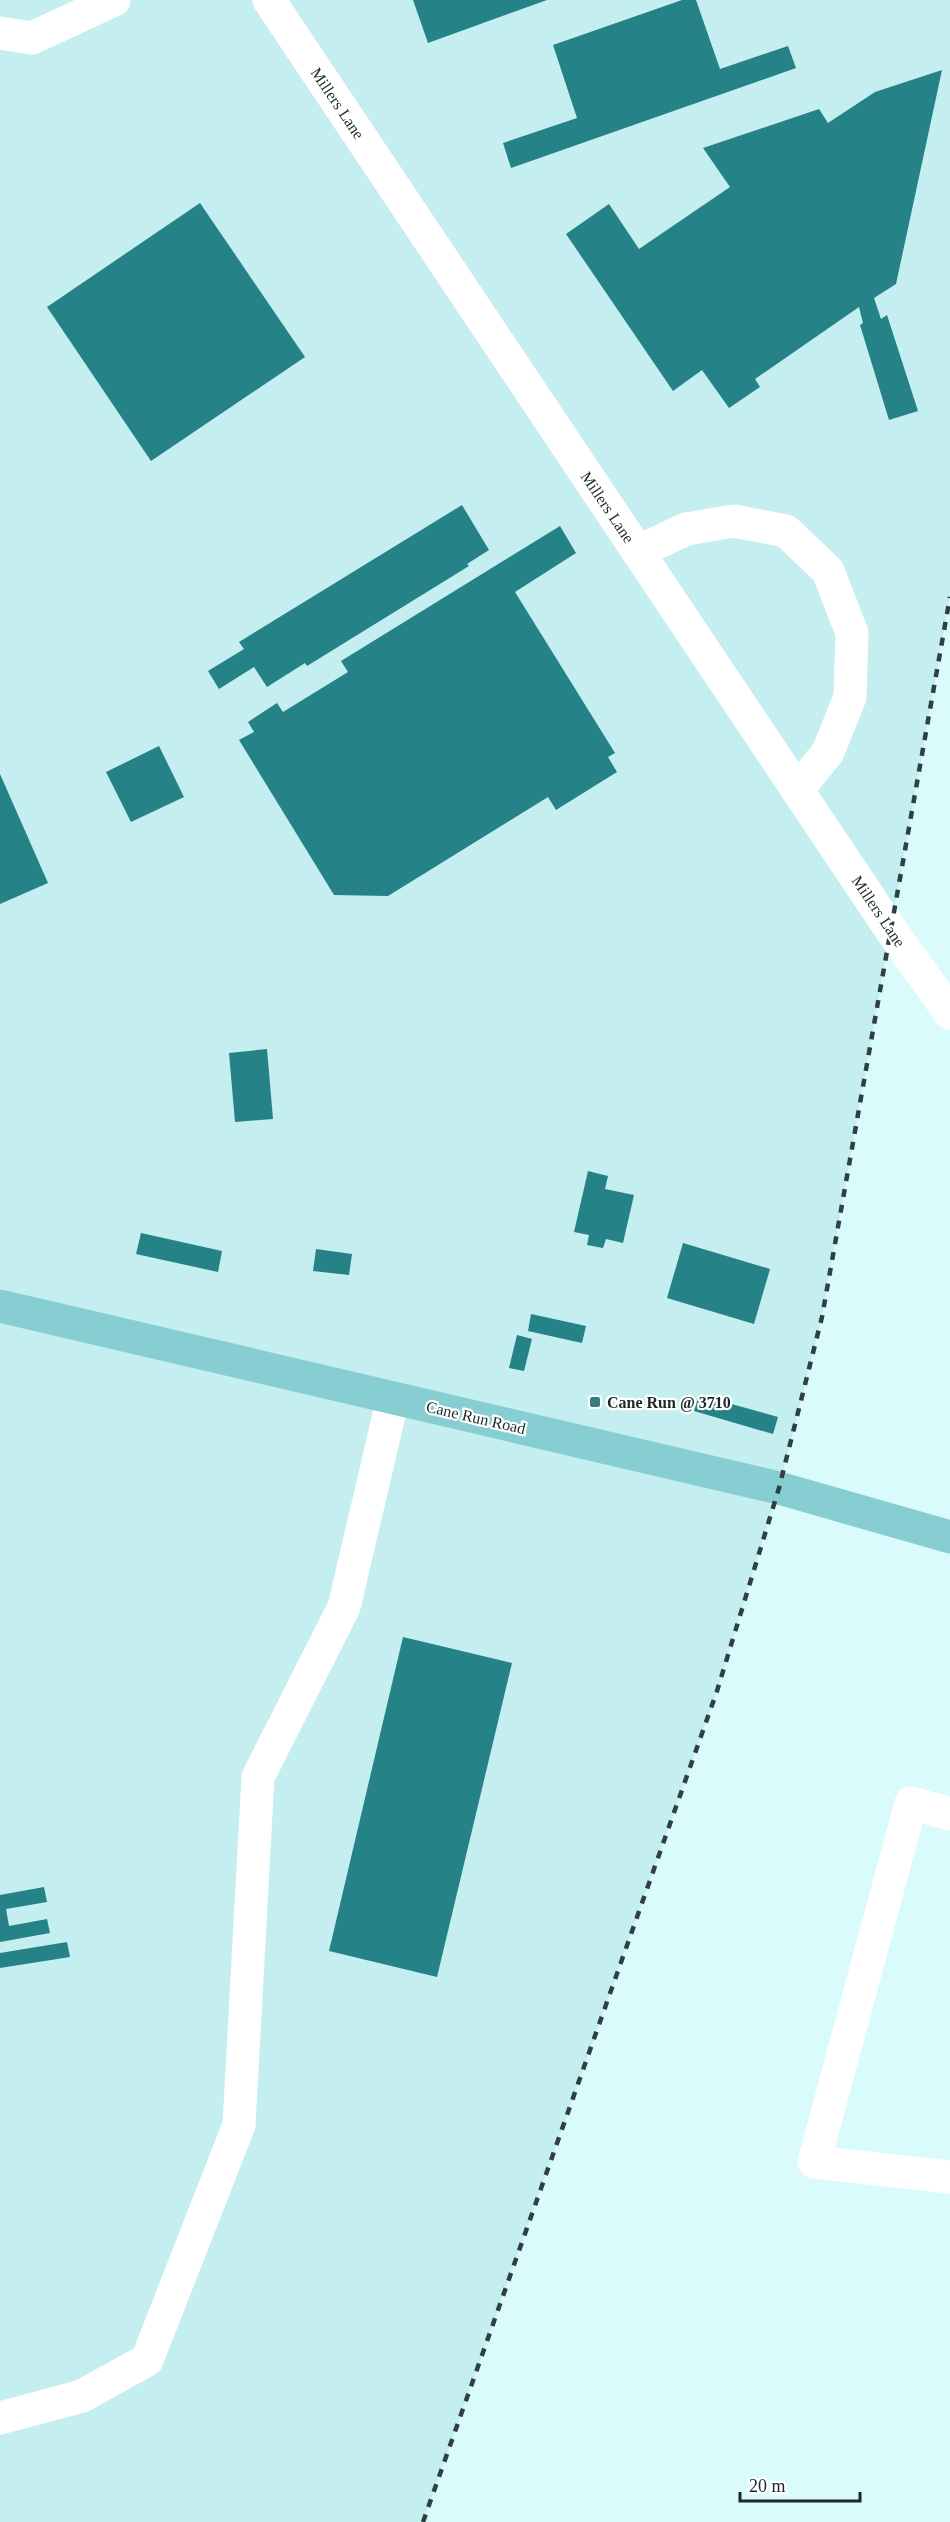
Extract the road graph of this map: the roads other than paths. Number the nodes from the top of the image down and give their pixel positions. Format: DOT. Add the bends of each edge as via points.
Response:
graph roads {
  1 [pos="114,0"];
  2 [pos="269,0"];
  3 [pos="0,33"];
  4 [pos="638,552"];
  5 [pos="797,790"];
  6 [pos="950,1013"];
  7 [pos="0,1306"];
  8 [pos="393,1398"];
  9 [pos="950,1537"];
  10 [pos="950,1814"];
  11 [pos="950,2177"];
  12 [pos="0,2418"];
  1 -- 3 [label="street" via="32,38"];
  2 -- 4 [label="street, Millers Lane"];
  4 -- 5 [label="street, Millers Lane"];
  4 -- 5 [label="street" via="686,529 734,521 786,531 828,571 852,633 850,697 828,752"];
  5 -- 6 [label="street, Millers Lane"];
  7 -- 8 [label="main road, Cane Run Road"];
  8 -- 9 [label="main road, Cane Run Road" via="779,1488"];
  8 -- 12 [label="street" via="344,1607 258,1777 239,2125 147,2360 82,2396"];
  10 -- 11 [label="street" via="911,1803 814,2162"];
}
